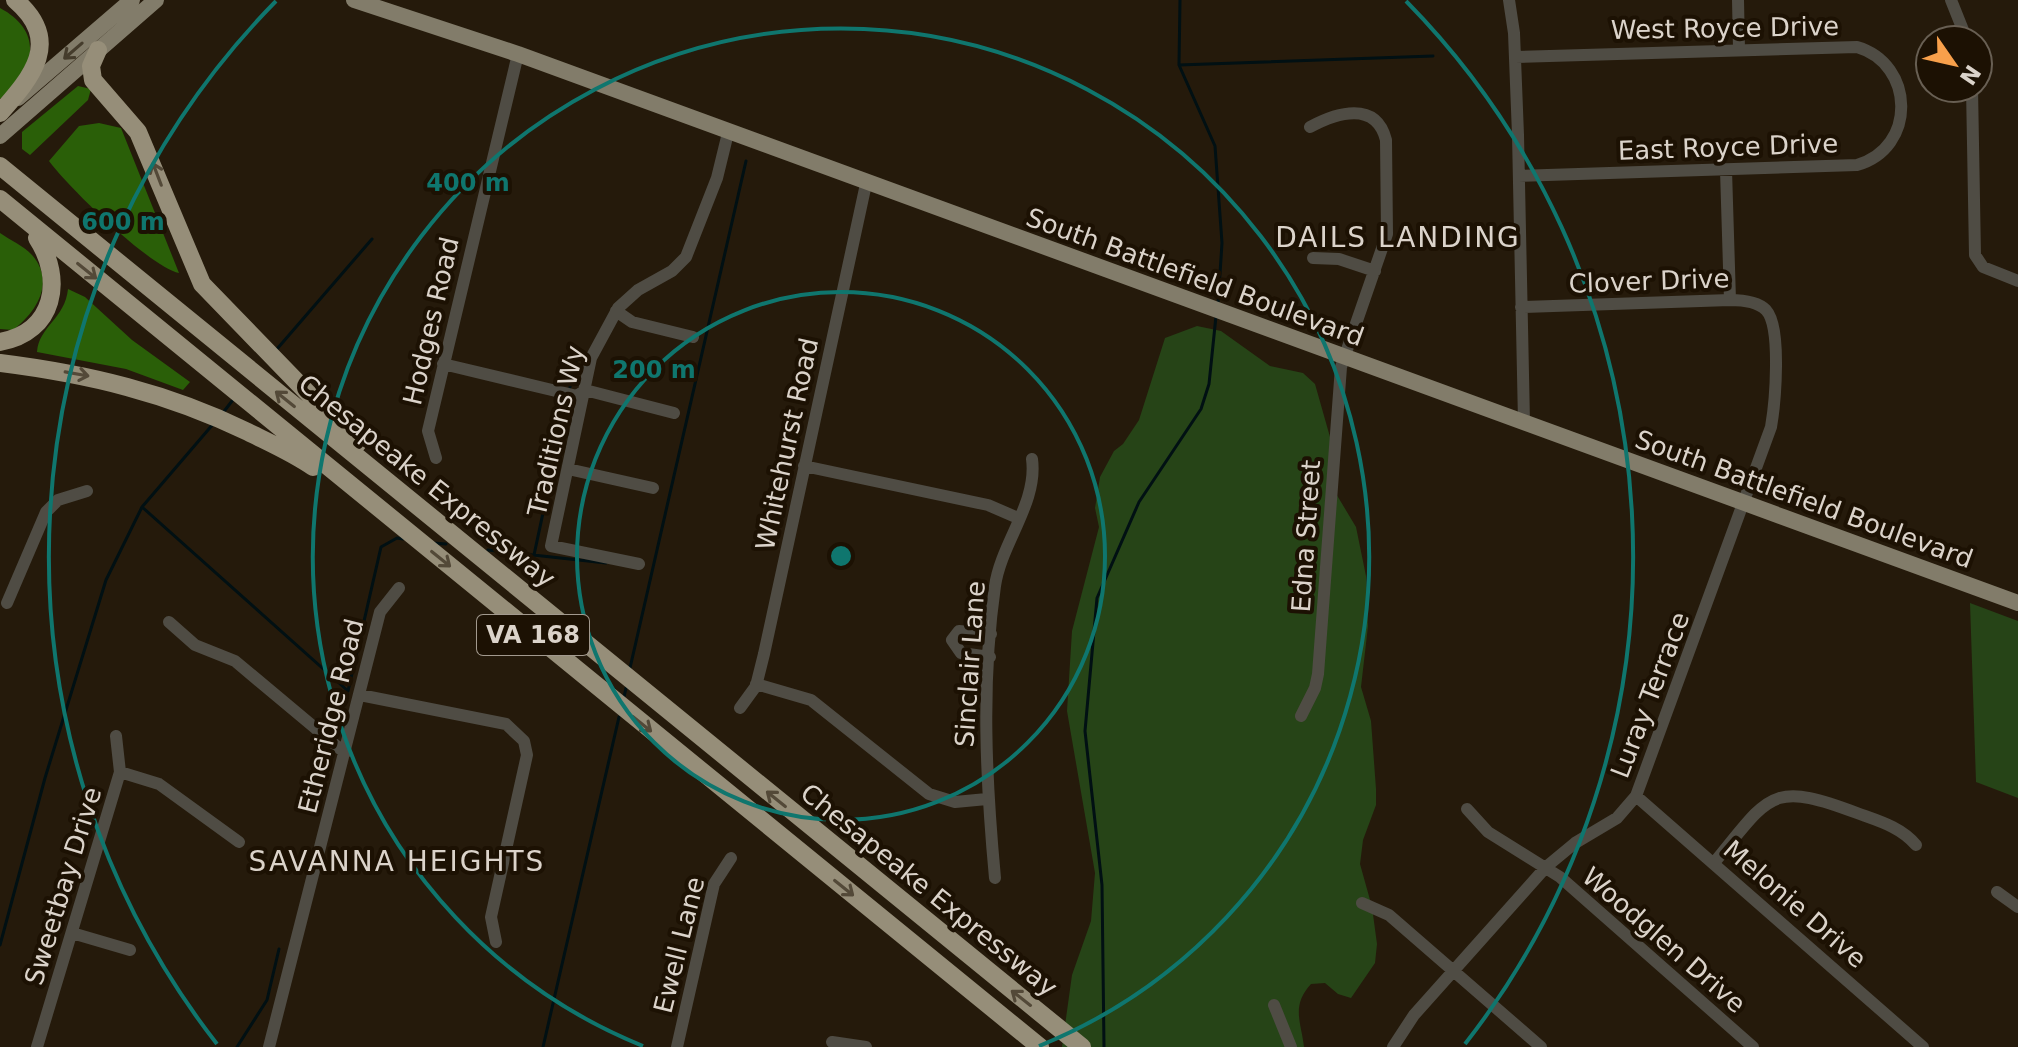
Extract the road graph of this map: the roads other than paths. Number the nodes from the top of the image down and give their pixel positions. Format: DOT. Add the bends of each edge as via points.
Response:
graph roads {
  1 [pos="15,0"];
  2 [pos="132,0"];
  3 [pos="156,0"];
  4 [pos="354,0"];
  5 [pos="1509,0"];
  6 [pos="1738,0"];
  7 [pos="1951,0"];
  8 [pos="1961,24"];
  9 [pos="1739,49"];
  10 [pos="98,50"];
  11 [pos="518,54"];
  12 [pos="1515,57"];
  13 [pos="1902,104"];
  14 [pos="1972,104"];
  15 [pos="5,117"];
  16 [pos="1310,127"];
  17 [pos="728,133"];
  18 [pos="0,136"];
  19 [pos="0,166"];
  20 [pos="1726,170"];
  21 [pos="1519,176"];
  22 [pos="866,184"];
  23 [pos="0,199"];
  24 [pos="27,222"];
  25 [pos="1313,258"];
  26 [pos="1375,271"];
  27 [pos="2018,281"];
  28 [pos="1730,300"];
  29 [pos="1521,307"];
  30 [pos="616,311"];
  31 [pos="693,337"];
  32 [pos="0,342"];
  33 [pos="1344,357"];
  34 [pos="0,363"];
  35 [pos="443,364"];
  36 [pos="585,390"];
  37 [pos="674,413"];
  38 [pos="1524,422"];
  39 [pos="436,458"];
  40 [pos="1032,459"];
  41 [pos="804,466"];
  42 [pos="568,469"];
  43 [pos="653,488"];
  44 [pos="87,491"];
  45 [pos="1745,504"];
  46 [pos="1018,518"];
  47 [pos="405,530"];
  48 [pos="454,536"];
  49 [pos="639,564"];
  50 [pos="399,588"];
  51 [pos="6,597"];
  52 [pos="2018,603"];
  53 [pos="169,622"];
  54 [pos="991,634"];
  55 [pos="990,657"];
  56 [pos="756,684"];
  57 [pos="360,695"];
  58 [pos="740,708"];
  59 [pos="1301,716"];
  60 [pos="116,736"];
  61 [pos="345,753"];
  62 [pos="120,772"];
  63 [pos="1636,796"];
  64 [pos="987,799"];
  65 [pos="1467,809"];
  66 [pos="239,842"];
  67 [pos="1916,845"];
  68 [pos="731,858"];
  69 [pos="1714,863"];
  70 [pos="1546,867"];
  71 [pos="995,878"];
  72 [pos="1997,892"];
  73 [pos="1362,903"];
  74 [pos="2018,907"];
  75 [pos="72,933"];
  76 [pos="496,942"];
  77 [pos="130,950"];
  78 [pos="1453,970"];
  79 [pos="1274,1005"];
  80 [pos="832,1042"];
  81 [pos="37,1047"];
  82 [pos="269,1047"];
  83 [pos="677,1047"];
  84 [pos="866,1047"];
  85 [pos="1040,1047"];
  86 [pos="1082,1047"];
  87 [pos="1291,1047"];
  88 [pos="1393,1047"];
  89 [pos="1541,1047"];
  90 [pos="1753,1047"];
  91 [pos="1923,1047"];
  1 -- 15 [label="highway" via="37,29 39,56"];
  2 -- 15 [label="main road, one-way"];
  3 -- 10 [label="main road"];
  4 -- 11 [label="main road, South Battlefield Boulevard"];
  5 -- 12 [label="street"];
  6 -- 9 [label="street"];
  7 -- 8 [label="street"];
  9 -- 12 [label="street, West Royce Drive"];
  9 -- 13 [label="street, West Royce Drive" via="1861,48 1889,66"];
  10 -- 15 [label="main road"];
  48 -- 10 [label="highway, one-way" via="202,284 138,132 93,80 91,66"];
  11 -- 17 [label="main road, South Battlefield Boulevard"];
  11 -- 35 [label="street, Hodges Road"];
  12 -- 21 [label="street"];
  13 -- 20 [label="street, East Royce Drive" via="1895,137 1865,163"];
  14 -- 27 [label="street" via="1975,255 1983,267"];
  15 -- 18 [label="main road"];
  16 -- 26 [label="street, Edna Street" via="1339,114 1358,113 1374,119 1384,132 1387,234"];
  17 -- 22 [label="main road, South Battlefield Boulevard"];
  17 -- 30 [label="street, Traditions Wy" via="717,178 686,257"];
  48 -- 19 [label="highway, Chesapeake Expressway / VA 168, one-way"];
  20 -- 21 [label="street, East Royce Drive"];
  20 -- 28 [label="street"];
  21 -- 29 [label="street"];
  22 -- 33 [label="main road, South Battlefield Boulevard"];
  22 -- 41 [label="street, Whitehurst Road"];
  23 -- 24 [label="highway, Chesapeake Expressway / VA 168"];
  24 -- 32 [label="highway" via="49,255 53,295 29,330"];
  24 -- 47 [label="highway, Chesapeake Expressway / VA 168, one-way"];
  25 -- 26 [label="street" via="1339,259"];
  26 -- 33 [label="street, Edna Street"];
  28 -- 29 [label="street, Clover Drive"];
  28 -- 45 [label="street, Clover Drive" via="1763,307 1773,329 1771,427"];
  29 -- 38 [label="street"];
  30 -- 31 [label="street" via="632,322"];
  30 -- 36 [label="street, Traditions Wy" via="591,358"];
  33 -- 38 [label="main road, South Battlefield Boulevard"];
  33 -- 59 [label="street, Edna Street" via="1318,674"];
  34 -- 47 [label="highway, one-way" via="103,379 202,411 310,464 347,495"];
  35 -- 36 [label="street" via="577,396"];
  35 -- 39 [label="street, Hodges Road" via="428,431"];
  36 -- 37 [label="street"];
  36 -- 42 [label="street, Traditions Wy"];
  38 -- 45 [label="main road, South Battlefield Boulevard"];
  40 -- 46 [label="street, Sinclair Lane" via="1033,480"];
  41 -- 46 [label="street" via="988,505"];
  41 -- 56 [label="street, Whitehurst Road"];
  42 -- 43 [label="street"];
  42 -- 49 [label="street, Traditions Wy" via="551,546"];
  44 -- 51 [label="street" via="58,500 46,512"];
  45 -- 52 [label="main road, South Battlefield Boulevard"];
  45 -- 63 [label="street, Luray Terrace"];
  46 -- 54 [label="street, Sinclair Lane" via="999,567"];
  47 -- 85 [label="highway, Chesapeake Expressway / VA 168, one-way"];
  86 -- 48 [label="highway, Chesapeake Expressway / VA 168, one-way"];
  50 -- 57 [label="street, Etheridge Road" via="380,612"];
  53 -- 61 [label="street" via="195,645 235,661"];
  54 -- 55 [label="street, Sinclair Lane"];
  54 -- 55 [label="street" via="959,631 952,640 961,653"];
  55 -- 64 [label="street, Sinclair Lane"];
  56 -- 58 [label="street, Whitehurst Road"];
  56 -- 64 [label="street" via="811,700 929,794 955,802"];
  57 -- 61 [label="street, Etheridge Road"];
  57 -- 76 [label="street" via="506,724 524,741 527,755 491,917"];
  60 -- 62 [label="street, Sweetbay Drive"];
  61 -- 82 [label="street, Etheridge Road"];
  62 -- 66 [label="street" via="159,784"];
  62 -- 75 [label="street, Sweetbay Drive"];
  63 -- 69 [label="street, Melonie Drive"];
  63 -- 70 [label="street, Luray Terrace" via="1617,818"];
  64 -- 71 [label="street, Sinclair Lane"];
  65 -- 70 [label="street, Woodglen Drive" via="1488,832"];
  67 -- 69 [label="street" via="1890,825 1809,795 1791,794 1766,804"];
  68 -- 83 [label="street, Ewell Lane" via="714,884"];
  69 -- 91 [label="street, Melonie Drive"];
  70 -- 78 [label="street, Luray Terrace"];
  70 -- 90 [label="street, Woodglen Drive"];
  72 -- 74 [label="street"];
  73 -- 78 [label="street" via="1389,915"];
  75 -- 77 [label="street"];
  75 -- 81 [label="street, Sweetbay Drive"];
  78 -- 88 [label="street, Luray Terrace"];
  78 -- 89 [label="street"];
  79 -- 87 [label="street"];
  80 -- 84 [label="street"];
}
